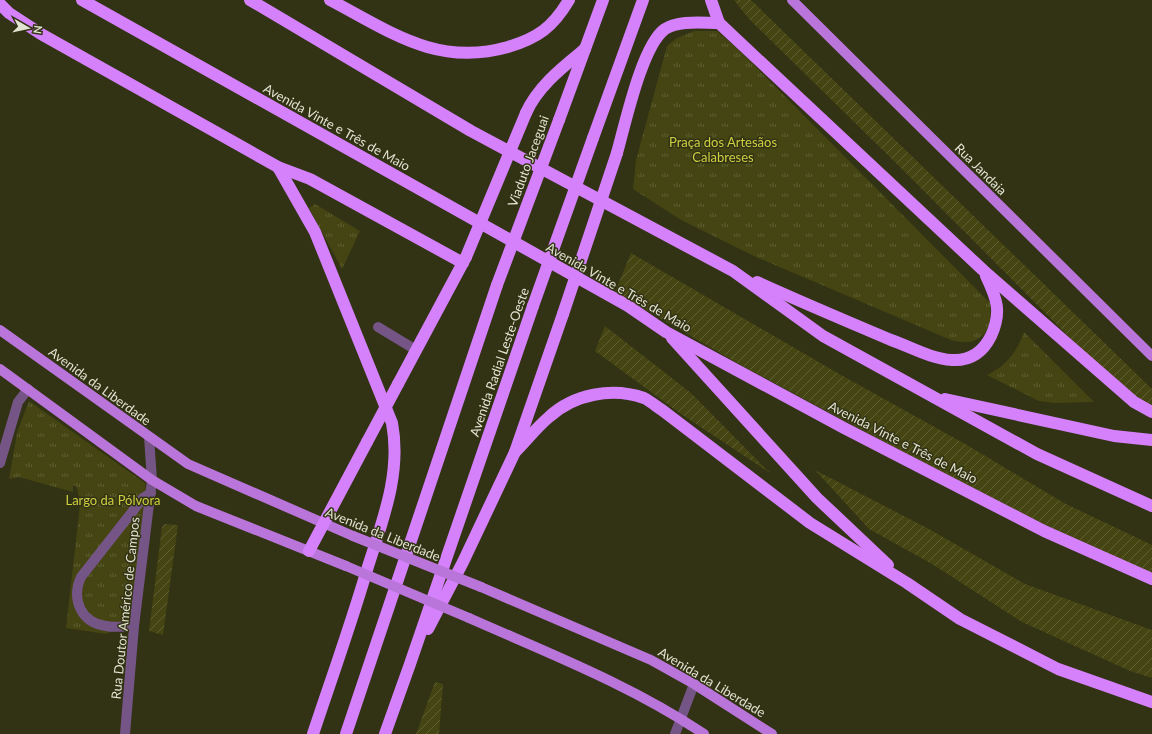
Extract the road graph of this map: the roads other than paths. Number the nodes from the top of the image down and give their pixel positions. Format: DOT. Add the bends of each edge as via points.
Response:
graph roads {
  1 [pos="82,0"];
  2 [pos="250,0"];
  3 [pos="330,0"];
  4 [pos="569,0"];
  5 [pos="603,0"];
  6 [pos="643,0"];
  7 [pos="711,0"];
  8 [pos="792,0"];
  9 [pos="0,4"];
  10 [pos="719,23"];
  11 [pos="586,48"];
  12 [pos="278,167"];
  13 [pos="464,260"];
  14 [pos="733,271"];
  15 [pos="984,271"];
  16 [pos="497,285"];
  17 [pos="378,327"];
  18 [pos="0,330"];
  19 [pos="666,332"];
  20 [pos="416,350"];
  21 [pos="1152,356"];
  22 [pos="0,369"];
  23 [pos="28,389"];
  24 [pos="930,395"];
  25 [pos="1152,412"];
  26 [pos="149,437"];
  27 [pos="1152,440"];
  28 [pos="515,452"];
  29 [pos="0,463"];
  30 [pos="152,480"];
  31 [pos="151,493"];
  32 [pos="1152,506"];
  33 [pos="324,524"];
  34 [pos="309,551"];
  35 [pos="1152,579"];
  36 [pos="907,583"];
  37 [pos="134,626"];
  38 [pos="410,664"];
  39 [pos="694,684"];
  40 [pos="1152,702"];
  41 [pos="680,718"];
  42 [pos="125,734"];
  43 [pos="313,734"];
  44 [pos="346,734"];
  45 [pos="385,734"];
  46 [pos="675,734"];
  47 [pos="704,734"];
  48 [pos="772,734"];
  1 -- 19 [label="highway, Avenida Vinte e Três de Maio" via="628,306"];
  2 -- 14 [label="highway" via="471,131"];
  3 -- 4 [label="highway" via="420,46 470,54 494,51 522,43 552,24"];
  5 -- 11 [label="highway"];
  6 -- 38 [label="highway, Avenida Radial Leste-Oeste, bridge" via="533,306"];
  7 -- 10 [label="highway"];
  8 -- 21 [label="main road, Rua Jandaia"];
  9 -- 12 [label="highway" via="41,34"];
  10 -- 15 [label="highway"];
  10 -- 28 [label="highway, bridge" via="678,24 665,29 656,38 643,64 617,153"];
  11 -- 13 [label="highway, bridge" via="555,74 526,113"];
  11 -- 16 [label="highway, Viaduto Jaceguai, bridge"];
  12 -- 13 [label="highway" via="310,179"];
  12 -- 43 [label="highway" via="315,232 392,423 395,442 390,497"];
  13 -- 20 [label="highway"];
  14 -- 15 [label="highway" via="835,317 932,356 952,360 968,358 980,352 993,331 998,306"];
  14 -- 24 [label="highway" via="823,336"];
  15 -- 25 [label="highway" via="1134,402"];
  16 -- 44 [label="highway, Avenida Radial Leste-Oeste"];
  17 -- 20 [label="street"];
  18 -- 26 [label="main road, Avenida da Liberdade"];
  19 -- 35 [label="highway, Avenida Vinte e Três de Maio" via="844,428 1044,531"];
  19 -- 36 [label="highway" via="817,498"];
  20 -- 33 [label="highway, bridge"];
  22 -- 23 [label="main road"];
  23 -- 29 [label="street" via="18,402"];
  23 -- 30 [label="main road"];
  24 -- 27 [label="highway" via="1114,436"];
  24 -- 32 [label="highway" via="1037,454"];
  26 -- 30 [label="street, Rua Doutor Américo de Campos"];
  26 -- 33 [label="main road, Avenida da Liberdade" via="188,464"];
  28 -- 36 [label="highway" via="550,416 574,401 611,392 646,399 810,523"];
  28 -- 38 [label="highway" via="464,562"];
  30 -- 31 [label="street, Rua Doutor Américo de Campos"];
  30 -- 34 [label="main road" via="196,506"];
  31 -- 37 [label="street, Rua Doutor Américo de Campos"];
  31 -- 37 [label="street" via="143,498 81,577 76,593 81,611 94,623 105,626"];
  33 -- 34 [label="highway"];
  33 -- 39 [label="main road, Avenida da Liberdade, bridge" via="481,587 651,660"];
  34 -- 41 [label="main road, bridge" via="626,688"];
  36 -- 40 [label="highway" via="960,619 1058,669"];
  37 -- 42 [label="street, Rua Doutor Américo de Campos"];
  38 -- 45 [label="highway, Avenida Radial Leste-Oeste"];
  39 -- 41 [label="street"];
  39 -- 48 [label="main road, Avenida da Liberdade"];
  41 -- 46 [label="street"];
  41 -- 47 [label="main road"];
}
